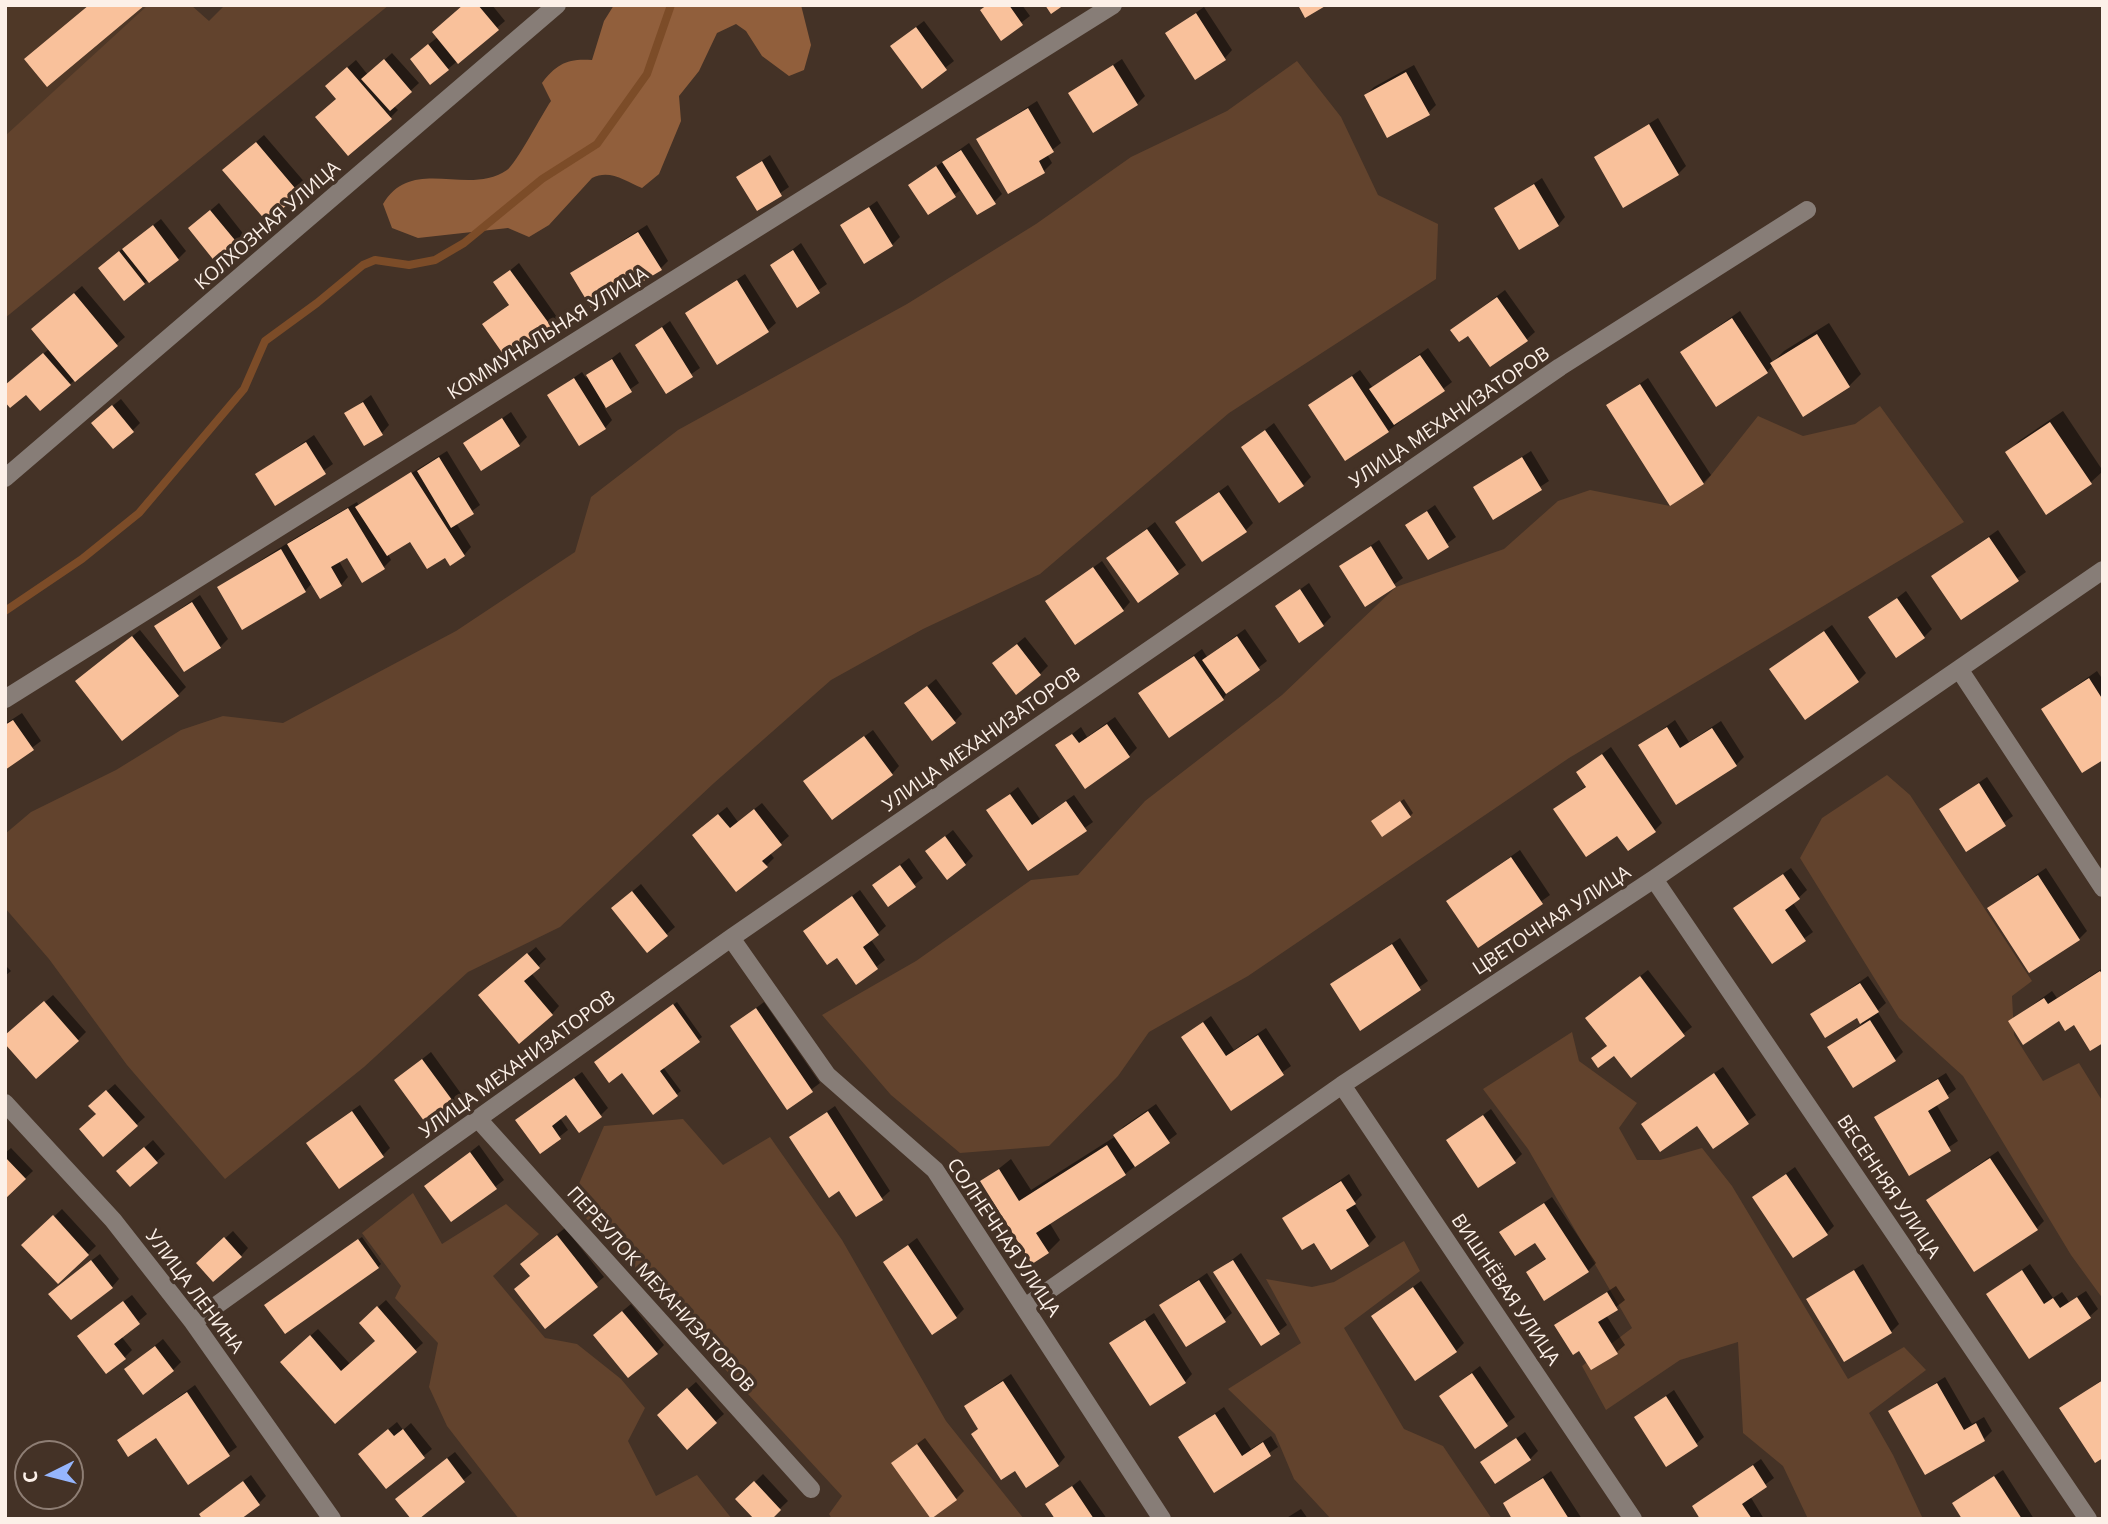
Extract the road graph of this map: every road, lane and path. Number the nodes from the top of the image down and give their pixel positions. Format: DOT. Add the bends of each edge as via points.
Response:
graph roads {
  1 [pos="557,5"];
  2 [pos="1112,5"];
  3 [pos="1807,210"];
  4 [pos="5,478"];
  5 [pos="2103,570"];
  6 [pos="1959,669"];
  7 [pos="5,699"];
  8 [pos="1654,879"];
  9 [pos="2103,888"];
  10 [pos="731,938"];
  11 [pos="1342,1085"];
  12 [pos="5,1103"];
  13 [pos="478,1119"];
  14 [pos="1026,1307"];
  15 [pos="193,1322"];
  16 [pos="811,1489"];
  17 [pos="332,1519"];
  18 [pos="1162,1519"];
  19 [pos="1633,1519"];
  20 [pos="2088,1519"];
  1 -- 4 [label="street, КОЛХОЗНАЯ УЛИЦА"];
  2 -- 7 [label="street, КОММУНАЛЬНАЯ УЛИЦА"];
  3 -- 10 [label="street, УЛИЦА МЕХАНИЗАТОРОВ" via="1560,367"];
  5 -- 6 [label="street, ЦВЕТОЧНАЯ УЛИЦА"];
  6 -- 8 [label="street, ЦВЕТОЧНАЯ УЛИЦА"];
  6 -- 9 [label="street"];
  8 -- 11 [label="street, ЦВЕТОЧНАЯ УЛИЦА"];
  8 -- 20 [label="street, ВЕСЕННЯЯ УЛИЦА"];
  10 -- 13 [label="street, УЛИЦА МЕХАНИЗАТОРОВ"];
  10 -- 14 [label="street, СОЛНЕЧНАЯ УЛИЦА" via="827,1074 935,1170"];
  11 -- 14 [label="street, ЦВЕТОЧНАЯ УЛИЦА"];
  11 -- 19 [label="street, ВИШНЁВАЯ УЛИЦА"];
  12 -- 15 [label="street, УЛИЦА ЛЕНИНА" via="113,1220"];
  13 -- 15 [label="street, УЛИЦА МЕХАНИЗАТОРОВ"];
  13 -- 16 [label="street, ПЕРЕУЛОК МЕХАНИЗАТОРОВ"];
  14 -- 18 [label="street, СОЛНЕЧНАЯ УЛИЦА"];
  15 -- 17 [label="street, УЛИЦА ЛЕНИНА"];
}
